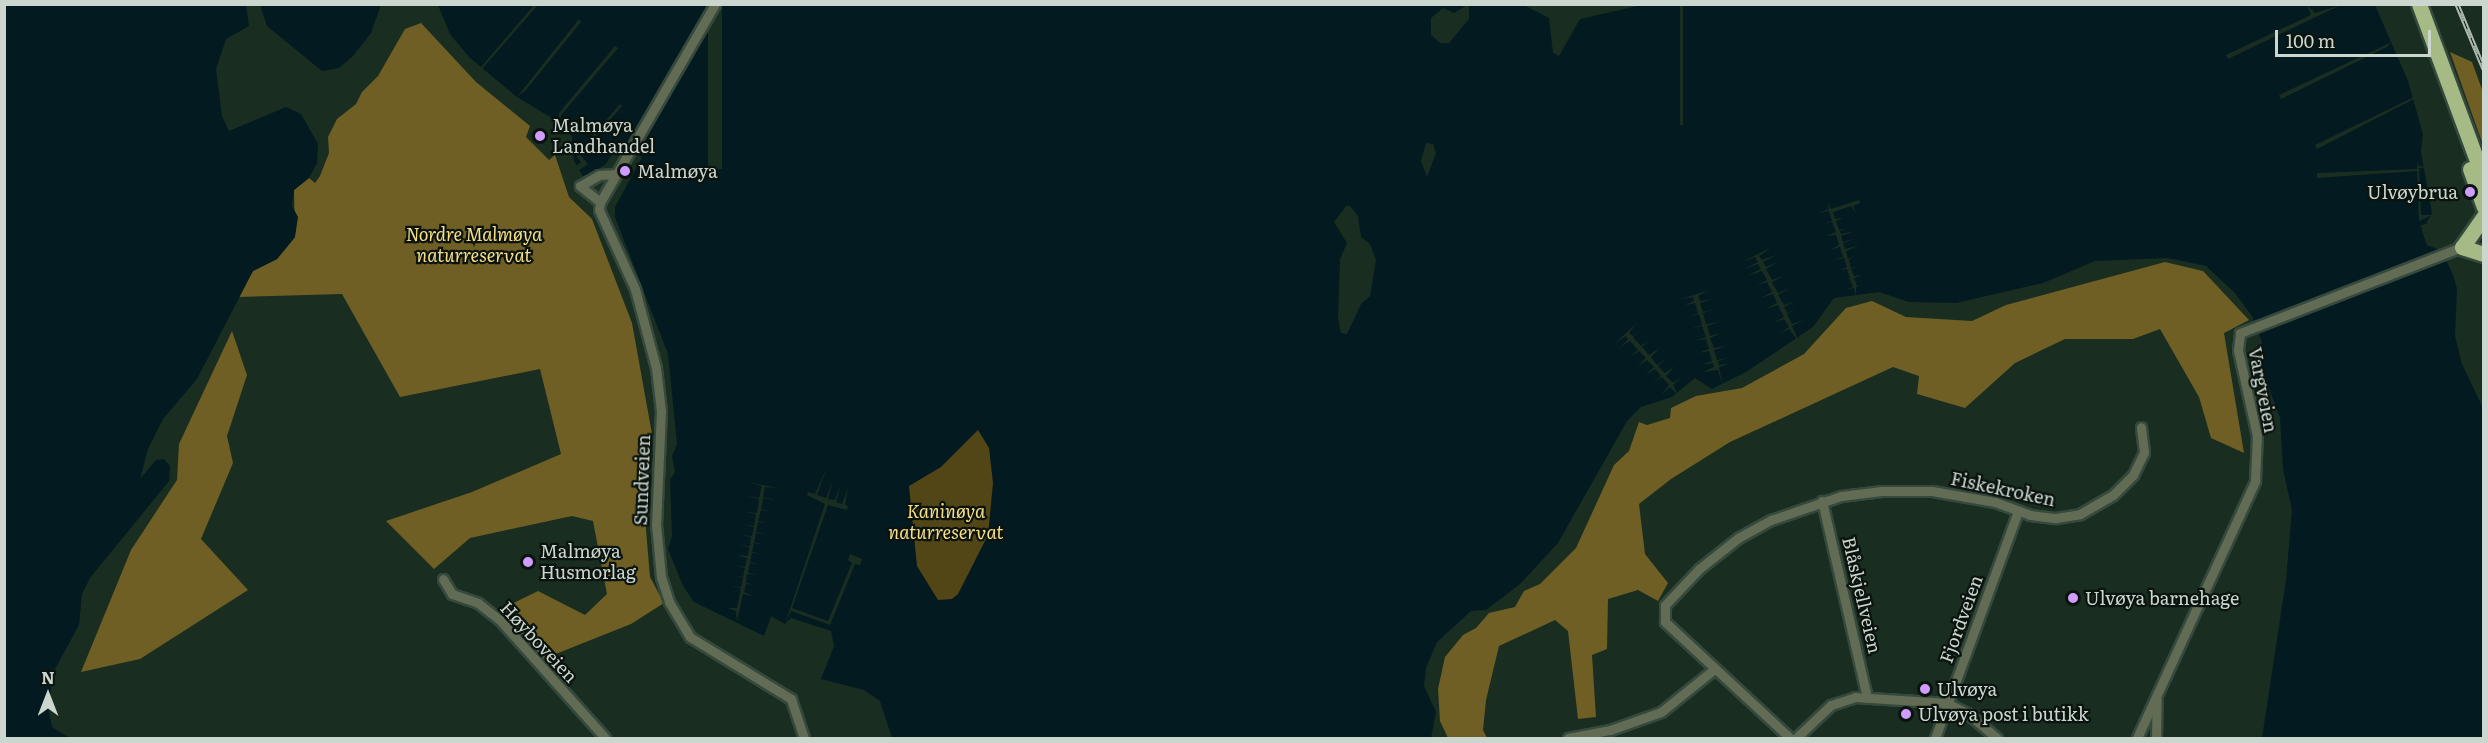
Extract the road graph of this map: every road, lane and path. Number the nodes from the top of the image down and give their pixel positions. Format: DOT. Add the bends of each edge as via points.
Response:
graph roads {
  1 [pos="715,4"];
  2 [pos="2419,4"];
  3 [pos="2440,63"];
  4 [pos="616,174"];
  5 [pos="2484,180"];
  6 [pos="600,202"];
  7 [pos="2484,207"];
  8 [pos="2484,216"];
  9 [pos="2458,249"];
  10 [pos="2484,254"];
  11 [pos="2141,427"];
  12 [pos="1822,501"];
  13 [pos="2018,511"];
  14 [pos="443,579"];
  15 [pos="1713,670"];
  16 [pos="2157,696"];
  17 [pos="1867,698"];
  18 [pos="1947,703"];
  19 [pos="605,738"];
  20 [pos="804,738"];
  21 [pos="1568,738"];
  22 [pos="1790,738"];
  23 [pos="1796,738"];
  24 [pos="1935,738"];
  25 [pos="1998,738"];
  26 [pos="2137,738"];
  27 [pos="2156,738"];
  1 -- 4 [label="street"];
  2 -- 3 [label="highway"];
  3 -- 5 [label="highway"];
  3 -- 7 [label="highway" via="2449,104"];
  4 -- 6 [label="street"];
  4 -- 6 [label="street" via="599,175 579,186"];
  6 -- 20 [label="street, Sundveien" via="609,238 639,301 656,368 661,411 656,524 661,577 669,602 690,637 791,699"];
  8 -- 9 [label="highway"];
  9 -- 10 [label="highway"];
  9 -- 16 [label="street, Vargveien" via="2240,333 2237,342 2257,436 2255,481"];
  11 -- 13 [label="street, Fiskekroken" via="2145,442 2140,463 2107,500 2069,517"];
  12 -- 13 [label="street, Fiskekroken" via="1882,491 1922,491 1981,499"];
  12 -- 15 [label="street, Fiskekroken" via="1771,520 1738,538 1699,569 1665,605 1665,622"];
  12 -- 17 [label="street, Blåskjellveien"];
  13 -- 18 [label="street, Fjordveien"];
  14 -- 19 [label="street, Høyboveien" via="452,594 478,603 500,620"];
  15 -- 21 [label="street" via="1661,712 1610,730"];
  15 -- 22 [label="street, Fiskekroken"];
  16 -- 26 [label="street, Vargveien"];
  16 -- 27 [label="street"];
  17 -- 18 [label="street"];
  17 -- 23 [label="street" via="1842,699 1831,705"];
  18 -- 24 [label="street, Fjordveien"];
  18 -- 25 [label="street" via="1967,713"];
}
